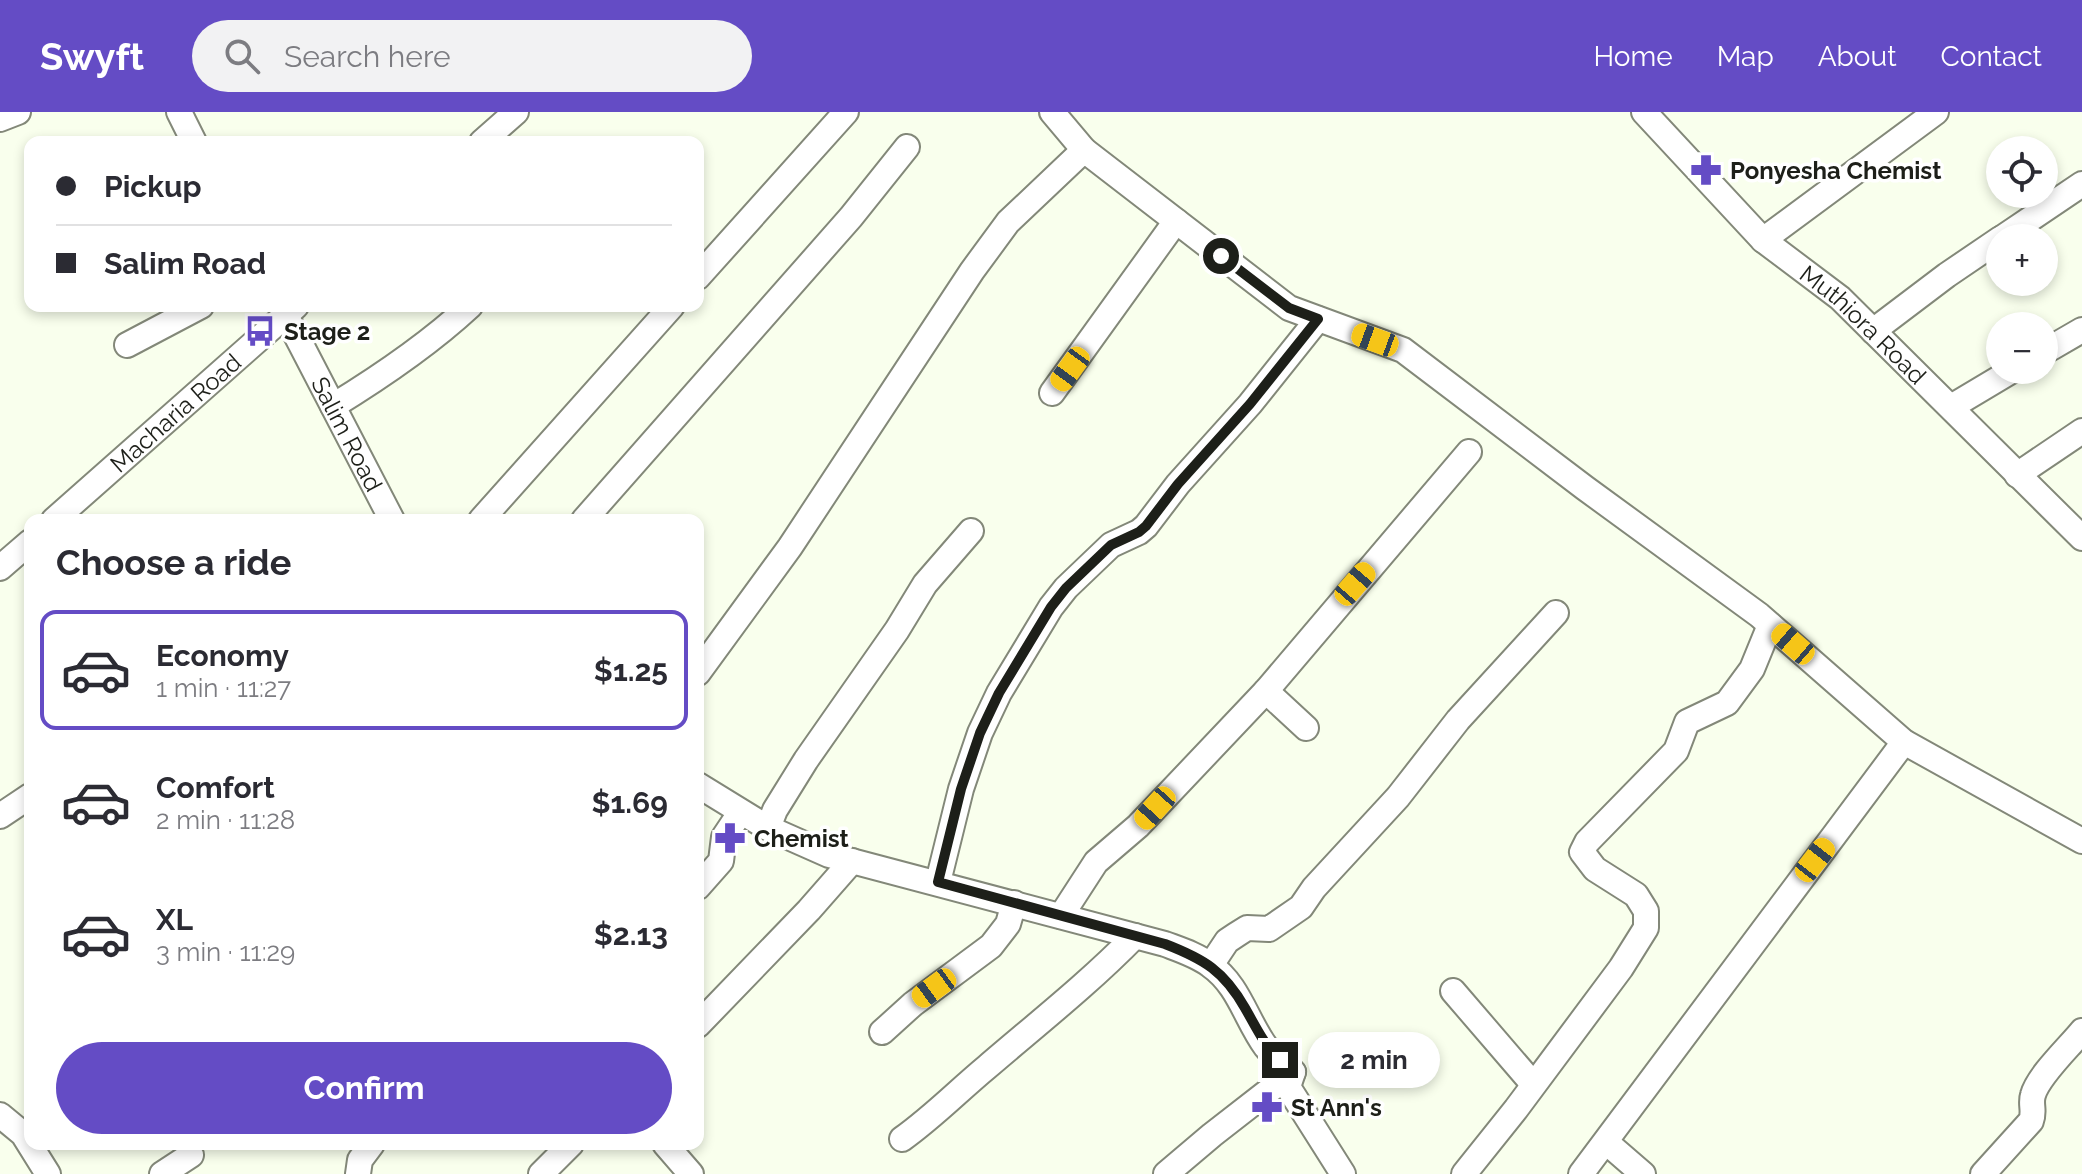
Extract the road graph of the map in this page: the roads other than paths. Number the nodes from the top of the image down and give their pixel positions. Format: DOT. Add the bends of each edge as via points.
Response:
graph roads {
  1 [pos="18,112"];
  2 [pos="179,112"];
  3 [pos="516,112"];
  4 [pos="846,112"];
  5 [pos="1052,112"];
  6 [pos="1644,112"];
  7 [pos="1936,112"];
  8 [pos="0,119"];
  9 [pos="191,136"];
  10 [pos="489,136"];
  11 [pos="907,147"];
  12 [pos="1084,150"];
  13 [pos="2082,184"];
  14 [pos="1176,221"];
  15 [pos="2022,224"];
  16 [pos="1763,240"];
  17 [pos="1986,248"];
  18 [pos="704,270"];
  19 [pos="190,312"];
  20 [pos="284,312"];
  21 [pos="288,312"];
  22 [pos="464,312"];
  23 [pos="667,312"];
  24 [pos="1318,319"];
  25 [pos="2082,330"];
  26 [pos="1873,331"];
  27 [pos="2058,344"];
  28 [pos="127,345"];
  29 [pos="1990,384"];
  30 [pos="1052,393"];
  31 [pos="333,406"];
  32 [pos="1951,407"];
  33 [pos="2082,431"];
  34 [pos="1469,452"];
  35 [pos="2017,475"];
  36 [pos="61,514"];
  37 [pos="389,514"];
  38 [pos="486,514"];
  39 [pos="589,514"];
  40 [pos="971,531"];
  41 [pos="2082,538"];
  42 [pos="1556,613"];
  43 [pos="1770,625"];
  44 [pos="704,665"];
  45 [pos="1266,691"];
  46 [pos="1306,728"];
  47 [pos="1904,742"];
  48 [pos="704,789"];
  49 [pos="24,800"];
  50 [pos="740,813"];
  51 [pos="0,816"];
  52 [pos="768,828"];
  53 [pos="2082,841"];
  54 [pos="852,861"];
  55 [pos="704,880"];
  56 [pos="938,882"];
  57 [pos="1014,903"];
  58 [pos="1061,916"];
  59 [pos="1135,936"];
  60 [pos="1211,965"];
  61 [pos="1453,991"];
  62 [pos="704,1019"];
  63 [pos="2082,1031"];
  64 [pos="882,1032"];
  65 [pos="1291,1080"];
  66 [pos="1533,1084"];
  67 [pos="0,1115"];
  68 [pos="24,1135"];
  69 [pos="902,1139"];
  70 [pos="1606,1142"];
  71 [pos="40,1150"];
  72 [pos="368,1150"];
  73 [pos="565,1150"];
  74 [pos="670,1150"];
  75 [pos="191,1155"];
  76 [pos="48,1174"];
  77 [pos="162,1174"];
  78 [pos="358,1174"];
  79 [pos="541,1174"];
  80 [pos="691,1174"];
  81 [pos="1166,1174"];
  82 [pos="1188,1174"];
  83 [pos="1343,1174"];
  84 [pos="1464,1174"];
  85 [pos="1581,1174"];
  86 [pos="1643,1174"];
  87 [pos="1983,1174"];
  1 -- 8 [label="street"];
  2 -- 9 [label="street"];
  3 -- 10 [label="street"];
  4 -- 18 [label="street"];
  5 -- 12 [label="street"];
  6 -- 16 [label="street, Muthiora Road"];
  7 -- 16 [label="street"];
  11 -- 39 [label="street"];
  12 -- 14 [label="street"];
  12 -- 44 [label="street" via="1008,222 790,547"];
  13 -- 15 [label="street"];
  14 -- 24 [label="street" via="1289,308"];
  14 -- 30 [label="street"];
  16 -- 26 [label="street, Muthiora Road" via="1840,298"];
  17 -- 26 [label="street"];
  19 -- 28 [label="street"];
  20 -- 36 [label="street, Macharia Road"];
  21 -- 31 [label="street, Salim Road"];
  22 -- 31 [label="street" via="390,371"];
  23 -- 38 [label="street"];
  24 -- 43 [label="street" via="1403,350"];
  24 -- 56 [label="street" via="1146,526 1111,545 1051,607 980,733"];
  25 -- 27 [label="street"];
  26 -- 32 [label="street, Muthiora Road"];
  29 -- 32 [label="street"];
  31 -- 37 [label="street, Salim Road"];
  32 -- 35 [label="street, Muthiora Road"];
  33 -- 35 [label="street"];
  34 -- 45 [label="street"];
  35 -- 41 [label="street, Muthiora Road"];
  40 -- 52 [label="street" via="925,584 806,760"];
  42 -- 60 [label="street" via="1301,907 1269,929 1247,928 1236,935"];
  43 -- 47 [label="street"];
  43 -- 66 [label="street" via="1752,669 1727,703 1687,722 1676,751 1593,834 1582,852 1595,869 1636,895 1646,911 1646,928"];
  45 -- 46 [label="street"];
  45 -- 58 [label="street" via="1138,826 1096,862"];
  47 -- 53 [label="street"];
  47 -- 70 [label="street"];
  48 -- 50 [label="street"];
  49 -- 51 [label="street"];
  50 -- 52 [label="street"];
  50 -- 55 [label="street" via="724,837 721,861"];
  52 -- 54 [label="street"];
  54 -- 56 [label="street"];
  54 -- 62 [label="street"];
  56 -- 57 [label="street"];
  57 -- 58 [label="street"];
  57 -- 64 [label="street" via="998,939"];
  58 -- 59 [label="street"];
  59 -- 60 [label="street"];
  59 -- 69 [label="street" via="1058,1009"];
  60 -- 65 [label="street" via="1234,990"];
  61 -- 66 [label="street"];
  63 -- 87 [label="street" via="2038,1084 2031,1121"];
  65 -- 81 [label="street"];
  65 -- 82 [label="street"];
  65 -- 83 [label="street"];
  66 -- 84 [label="street"];
  67 -- 68 [label="street"];
  70 -- 85 [label="street"];
  70 -- 86 [label="street"];
  71 -- 76 [label="street"];
  72 -- 78 [label="street"];
  73 -- 79 [label="street"];
  74 -- 80 [label="street"];
  75 -- 77 [label="street"];
}
